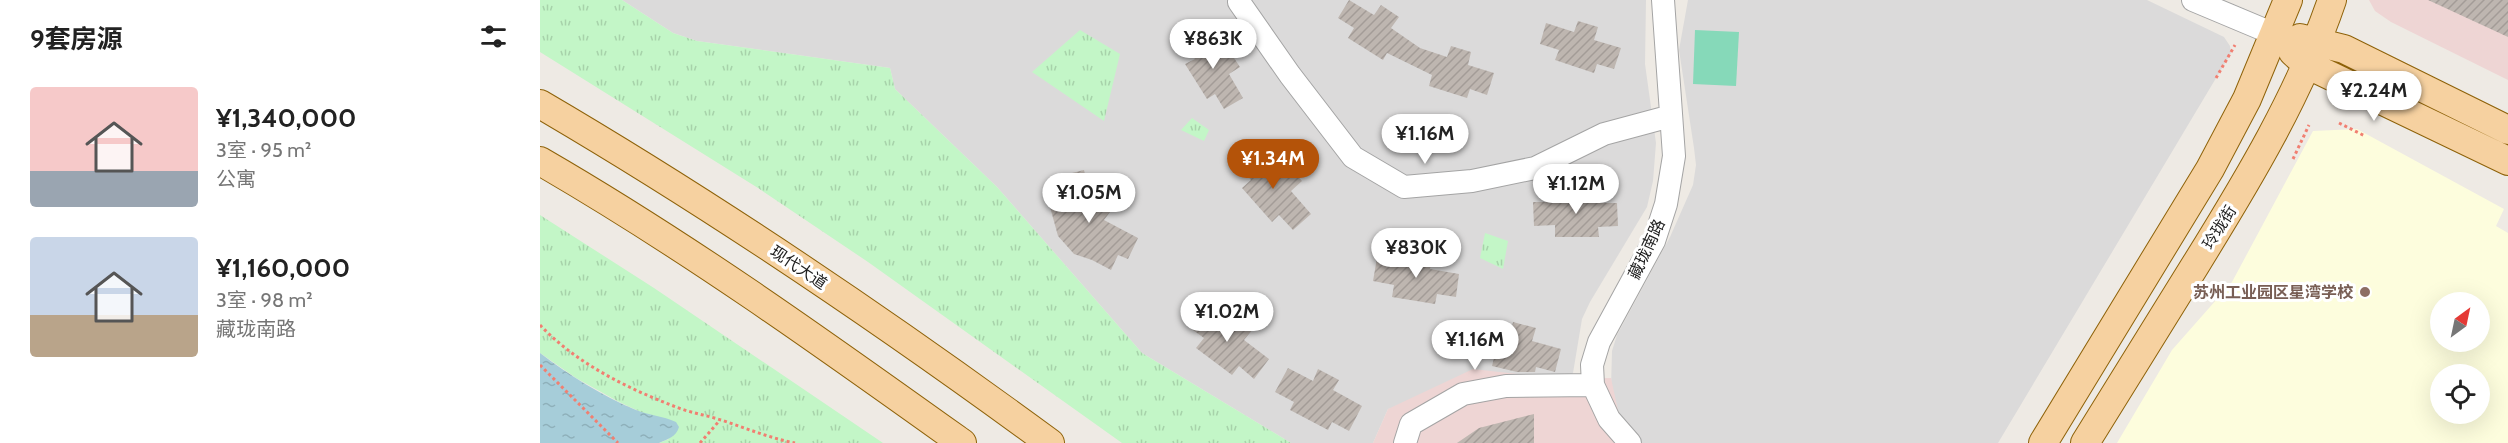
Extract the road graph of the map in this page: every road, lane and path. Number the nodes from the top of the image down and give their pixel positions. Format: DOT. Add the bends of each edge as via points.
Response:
graph roads {
  1 [pos="1663,0"];
  2 [pos="2193,0"];
  3 [pos="2288,0"];
  4 [pos="2332,0"];
  5 [pos="1239,3"];
  6 [pos="2274,34"];
  7 [pos="2235,45"];
  8 [pos="2312,52"];
  9 [pos="2216,78"];
  10 [pos="540,104"];
  11 [pos="1671,116"];
  12 [pos="2339,123"];
  13 [pos="2309,125"];
  14 [pos="2508,130"];
  15 [pos="2365,136"];
  16 [pos="2293,159"];
  17 [pos="540,161"];
  18 [pos="2508,161"];
  19 [pos="540,325"];
  20 [pos="540,365"];
  21 [pos="1593,385"];
  22 [pos="720,420"];
  23 [pos="618,443"];
  24 [pos="700,443"];
  25 [pos="795,443"];
  26 [pos="963,443"];
  27 [pos="1050,443"];
  28 [pos="1405,443"];
  29 [pos="1630,443"];
  30 [pos="2043,443"];
  31 [pos="2085,443"];
  1 -- 11 [label="street, 藏珑南路"];
  2 -- 6 [label="street"];
  3 -- 6 [label="main road"];
  4 -- 8 [label="main road, 玲珑街"];
  5 -- 11 [label="street" via="1353,157 1404,187 1472,181 1535,168 1604,134"];
  6 -- 8 [label="main road"];
  6 -- 30 [label="main road" via="2247,99 2210,169"];
  7 -- 9 [label="path"];
  8 -- 14 [label="main road" via="2344,49"];
  8 -- 18 [label="main road"];
  8 -- 31 [label="main road, 玲珑街" via="2243,187"];
  10 -- 27 [label="main road, 现代大道" via="742,228"];
  11 -- 21 [label="street, 藏珑南路" via="1674,156 1666,204 1654,241 1599,342 1592,365"];
  12 -- 15 [label="path"];
  13 -- 16 [label="path"];
  17 -- 26 [label="main road" via="707,264"];
  19 -- 22 [label="path" via="561,347 616,380 678,408"];
  20 -- 23 [label="path"];
  21 -- 28 [label="street" via="1506,386 1463,394 1411,424"];
  21 -- 29 [label="street, 藏珑南路" via="1609,419"];
  22 -- 24 [label="path"];
  22 -- 25 [label="path" via="767,438"];
}
